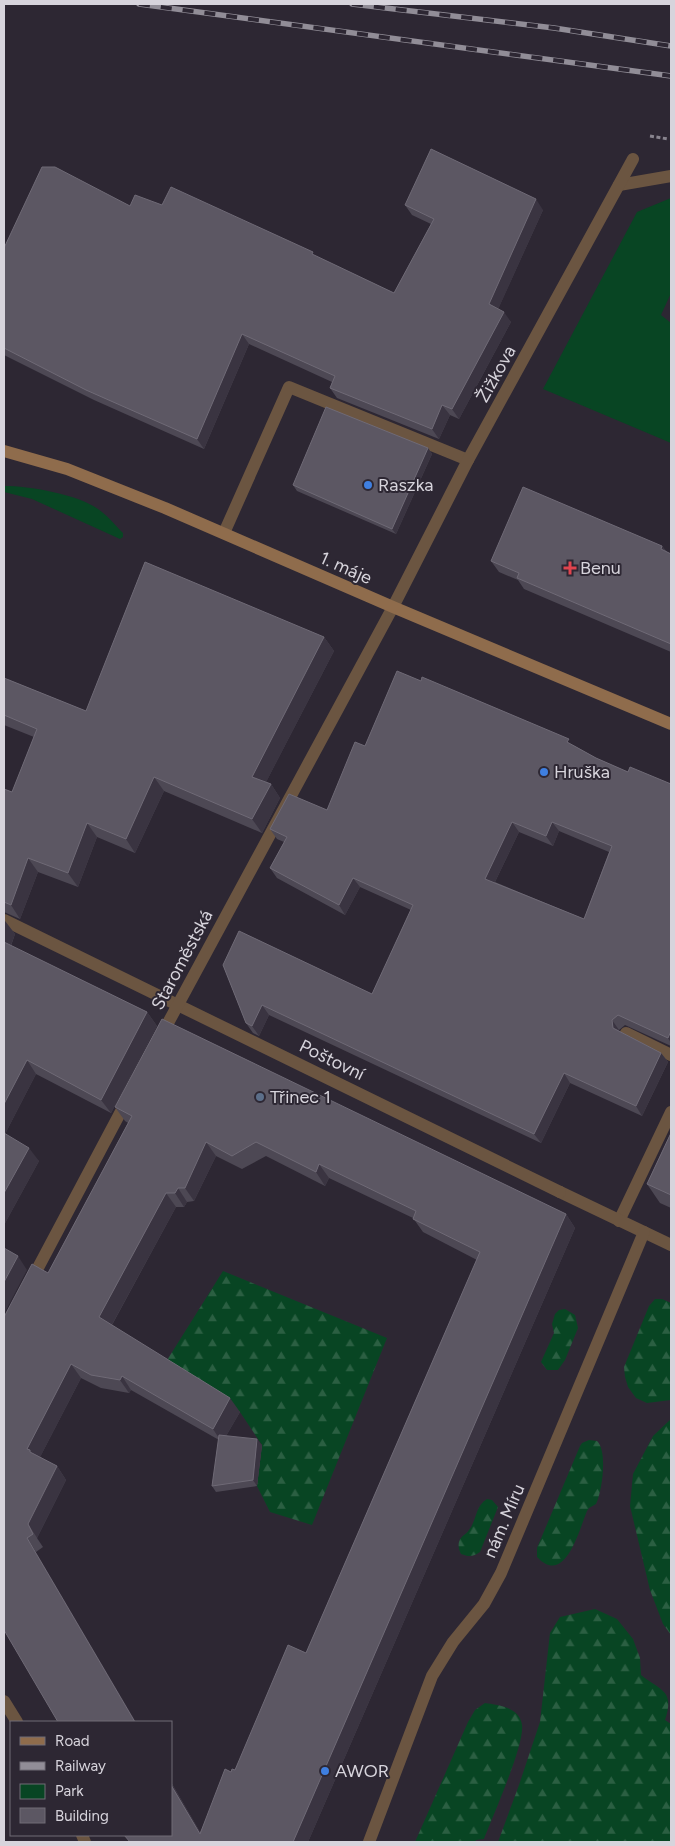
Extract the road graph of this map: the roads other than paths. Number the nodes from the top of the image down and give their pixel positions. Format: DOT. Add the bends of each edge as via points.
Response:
graph roads {
  1 [pos="633,159"];
  2 [pos="671,176"];
  3 [pos="619,185"];
  4 [pos="4,450"];
  5 [pos="468,460"];
  6 [pos="224,533"];
  7 [pos="393,608"];
  8 [pos="671,724"];
  9 [pos="4,920"];
  10 [pos="178,1004"];
  11 [pos="626,1033"];
  12 [pos="155,1046"];
  13 [pos="671,1055"];
  14 [pos="132,1089"];
  15 [pos="671,1112"];
  16 [pos="619,1221"];
  17 [pos="644,1232"];
  18 [pos="671,1245"];
  19 [pos="25,1292"];
  20 [pos="4,1701"];
  21 [pos="15,1721"];
  22 [pos="369,1842"];
  1 -- 3 [label="street, Žižkova"];
  2 -- 3 [label="street"];
  3 -- 5 [label="street, Žižkova"];
  4 -- 6 [label="main road, 1. máje" via="67,469"];
  5 -- 6 [label="street" via="289,387"];
  5 -- 7 [label="street, Žižkova"];
  6 -- 7 [label="main road, 1. máje"];
  7 -- 8 [label="main road, 1. máje"];
  7 -- 10 [label="street, Staroměstská"];
  9 -- 10 [label="street, Poštovní"];
  10 -- 12 [label="street, Staroměstská"];
  10 -- 16 [label="street, Poštovní"];
  11 -- 13 [label="street"];
  14 -- 19 [label="street"];
  15 -- 16 [label="street"];
  16 -- 17 [label="street, Poštovní"];
  17 -- 18 [label="street"];
  17 -- 22 [label="street, nám. Míru" via="501,1573 484,1604 452,1642 432,1676"];
  20 -- 21 [label="street"];
}
